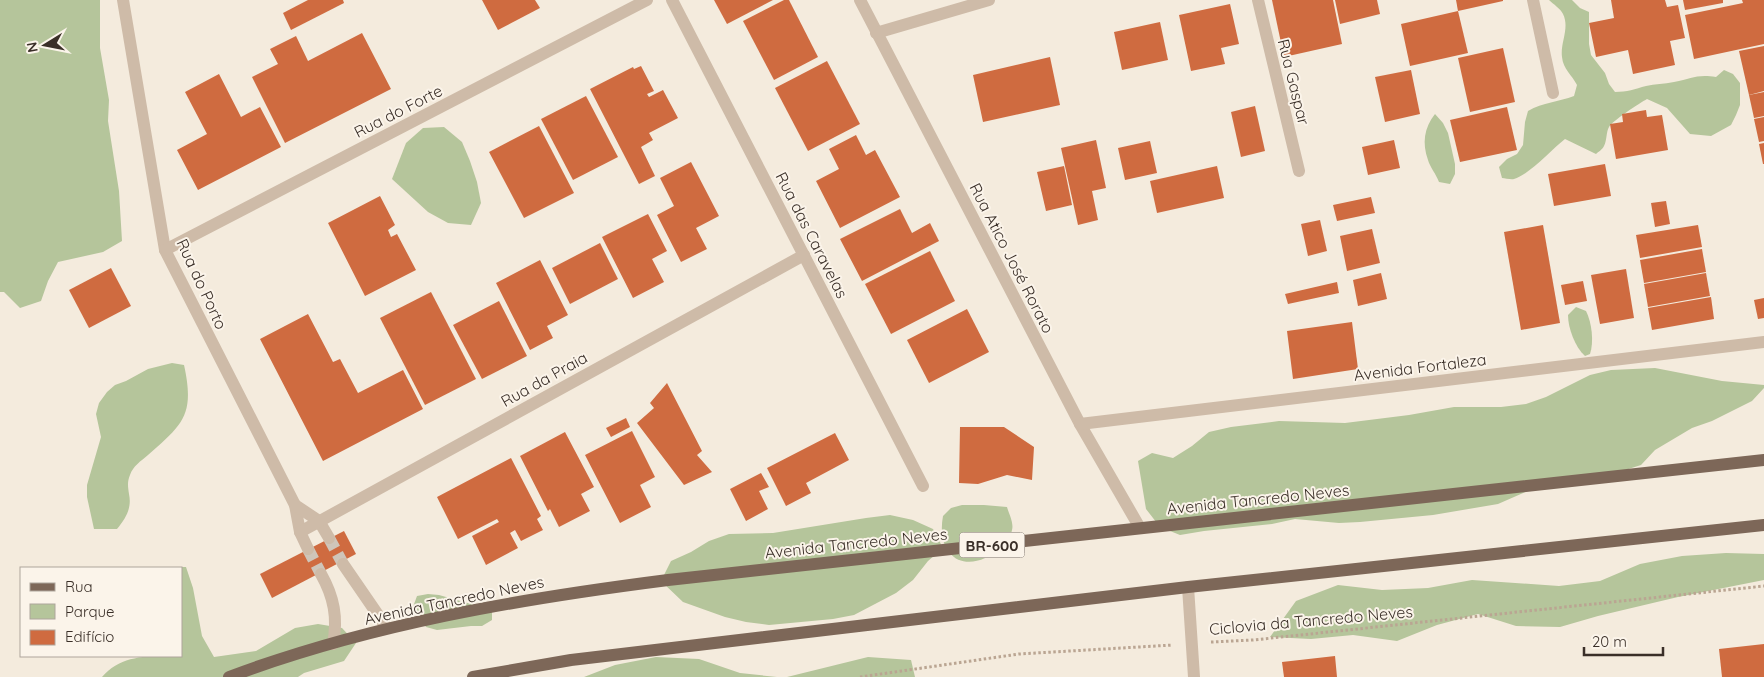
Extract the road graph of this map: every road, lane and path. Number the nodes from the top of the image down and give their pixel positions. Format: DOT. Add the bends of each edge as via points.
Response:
graph roads {
  1 [pos="123,0"];
  2 [pos="647,0"];
  3 [pos="672,0"];
  4 [pos="860,0"];
  5 [pos="990,0"];
  6 [pos="1258,0"];
  7 [pos="1533,0"];
  8 [pos="972,2"];
  9 [pos="876,33"];
  10 [pos="1553,93"];
  11 [pos="1299,171"];
  12 [pos="165,250"];
  13 [pos="804,255"];
  14 [pos="1764,342"];
  15 [pos="1080,424"];
  16 [pos="1764,460"];
  17 [pos="923,486"];
  18 [pos="295,505"];
  19 [pos="319,521"];
  20 [pos="1764,525"];
  21 [pos="1140,528"];
  22 [pos="300,532"];
  23 [pos="328,538"];
  24 [pos="308,548"];
  25 [pos="343,564"];
  26 [pos="321,574"];
  27 [pos="1764,586"];
  28 [pos="1188,587"];
  29 [pos="387,628"];
  30 [pos="1204,643"];
  31 [pos="334,644"];
  32 [pos="1175,645"];
  33 [pos="229,677"];
  34 [pos="473,677"];
  35 [pos="860,677"];
  36 [pos="1194,677"];
  1 -- 12 [label="street, Rua do Porto"];
  2 -- 12 [label="street, Rua do Forte"];
  3 -- 13 [label="street, Rua das Caravelas"];
  4 -- 9 [label="street, Rua Atico José Rorato"];
  5 -- 8 [label="street"];
  6 -- 11 [label="street, Rua Gaspar"];
  7 -- 10 [label="street"];
  8 -- 9 [label="street"];
  9 -- 15 [label="street, Rua Atico José Rorato"];
  12 -- 18 [label="street, Rua do Porto"];
  13 -- 17 [label="street, Rua das Caravelas"];
  13 -- 19 [label="street, Rua da Praia"];
  14 -- 15 [label="street, Avenida Fortaleza"];
  15 -- 21 [label="street, Rua Atico José Rorato"];
  16 -- 21 [label="main road, Avenida Tancredo Neves / BR-600"];
  18 -- 19 [label="street, Rua do Porto"];
  18 -- 22 [label="street, Rua do Porto"];
  19 -- 22 [label="street, Rua da Praia"];
  19 -- 23 [label="street, Rua do Porto"];
  20 -- 28 [label="main road"];
  21 -- 29 [label="main road, Avenida Tancredo Neves / BR-600" via="569,593"];
  22 -- 24 [label="street, Rua do Porto"];
  25 -- 29 [label="street"];
  26 -- 31 [label="street" via="336,613"];
  27 -- 30 [label="path, Ciclovia da Tancredo Neves"];
  28 -- 34 [label="main road" via="571,660"];
  28 -- 36 [label="street"];
  29 -- 31 [label="main road, Avenida Tancredo Neves / BR-600"];
  31 -- 33 [label="main road, Avenida Tancredo Neves / BR-600"];
  32 -- 35 [label="path" via="1020,654"];
}
